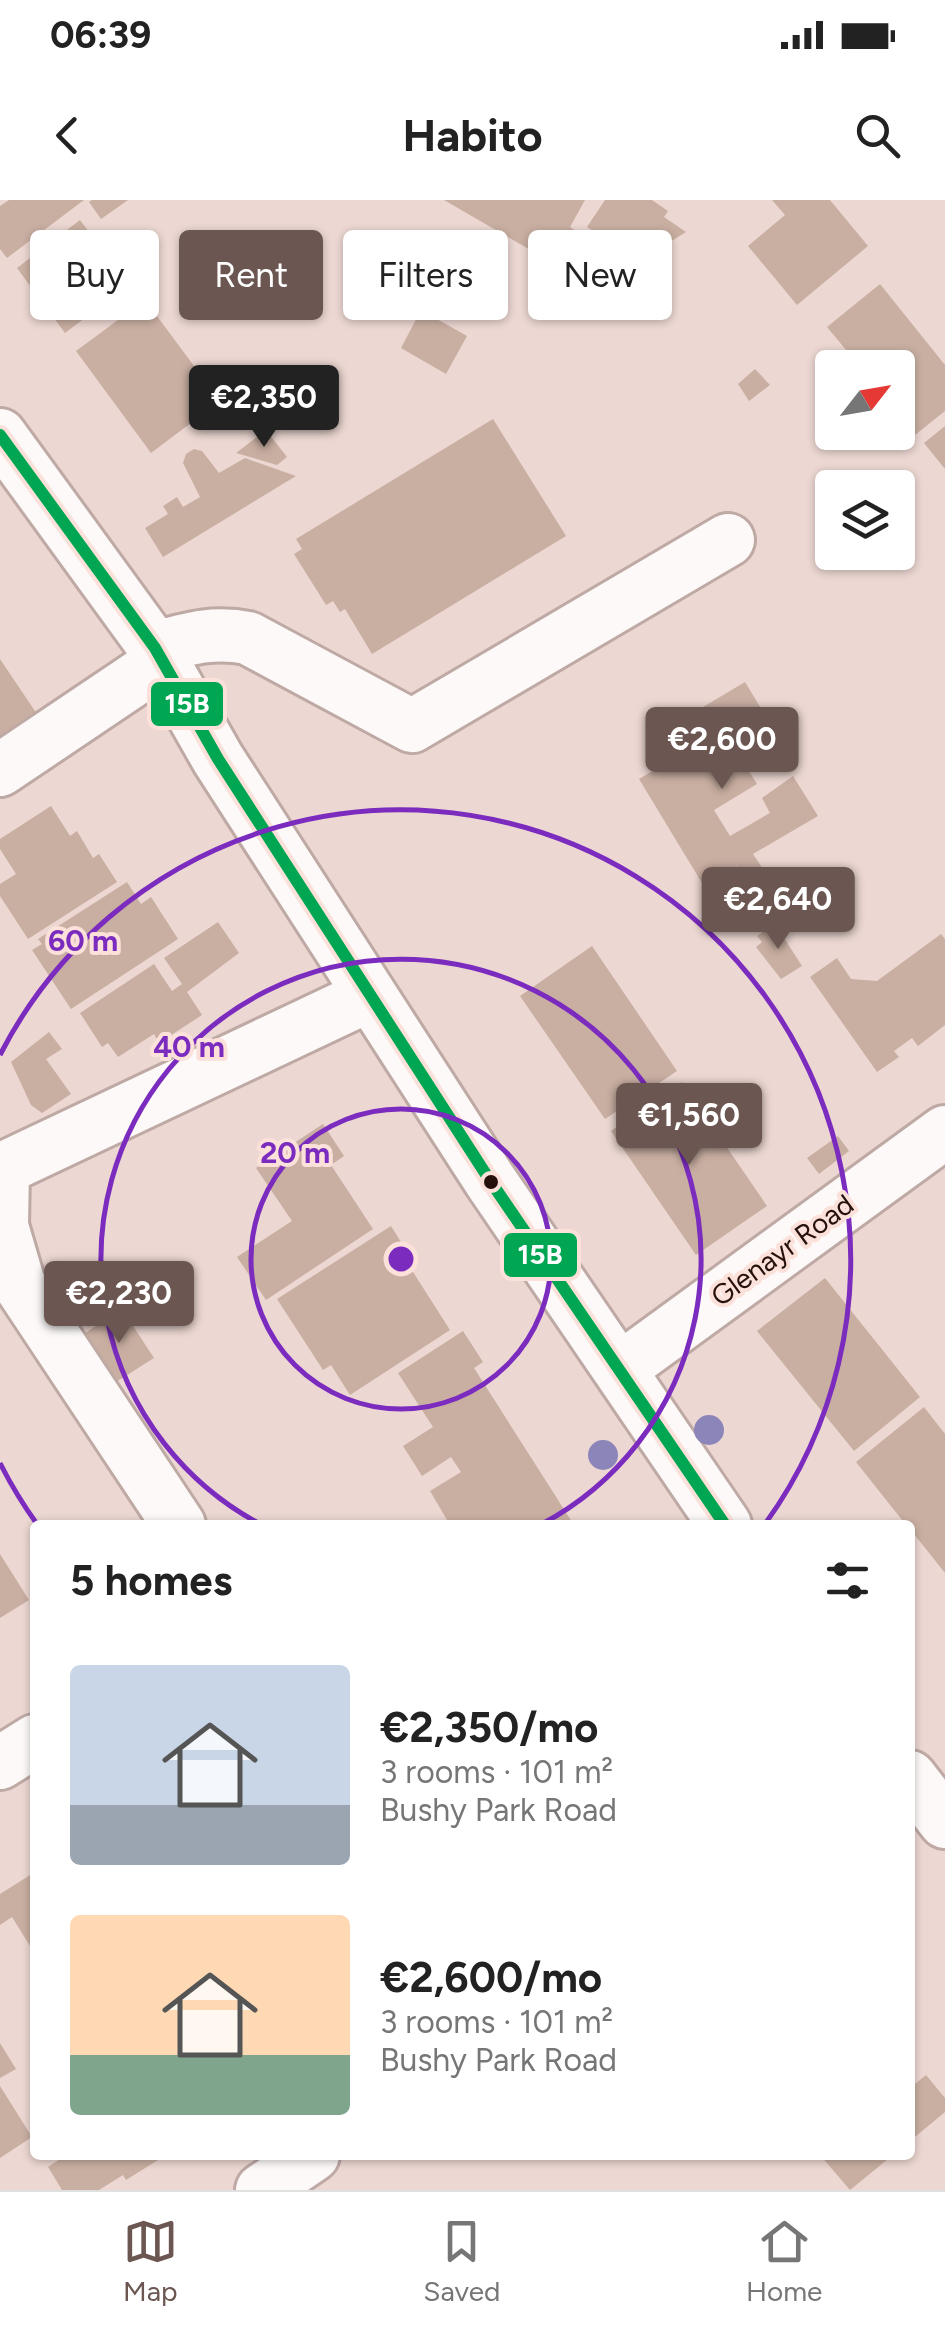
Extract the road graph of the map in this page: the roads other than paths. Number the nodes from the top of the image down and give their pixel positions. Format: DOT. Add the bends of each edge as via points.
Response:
graph roads {
  1 [pos="0,435"];
  2 [pos="728,540"];
  3 [pos="158,654"];
  4 [pos="0,770"];
  5 [pos="370,995"];
  6 [pos="945,1132"];
  7 [pos="2,1169"];
  8 [pos="620,1369"];
  9 [pos="177,1520"];
  10 [pos="722,1520"];
  11 [pos="30,1743"];
  12 [pos="0,1763"];
  13 [pos="915,1783"];
  14 [pos="945,1822"];
  15 [pos="306,2160"];
  16 [pos="262,2190"];
  1 -- 3 [label="street"];
  2 -- 3 [label="street" via="412,726 248,638 206,634"];
  3 -- 4 [label="street"];
  3 -- 5 [label="street"];
  5 -- 7 [label="street"];
  5 -- 8 [label="street"];
  6 -- 8 [label="street, Glenayr Road"];
  7 -- 9 [label="street" via="2,1226 19,1284"];
  8 -- 10 [label="street"];
  11 -- 12 [label="street"];
  13 -- 14 [label="street"];
  15 -- 16 [label="street"];
}
